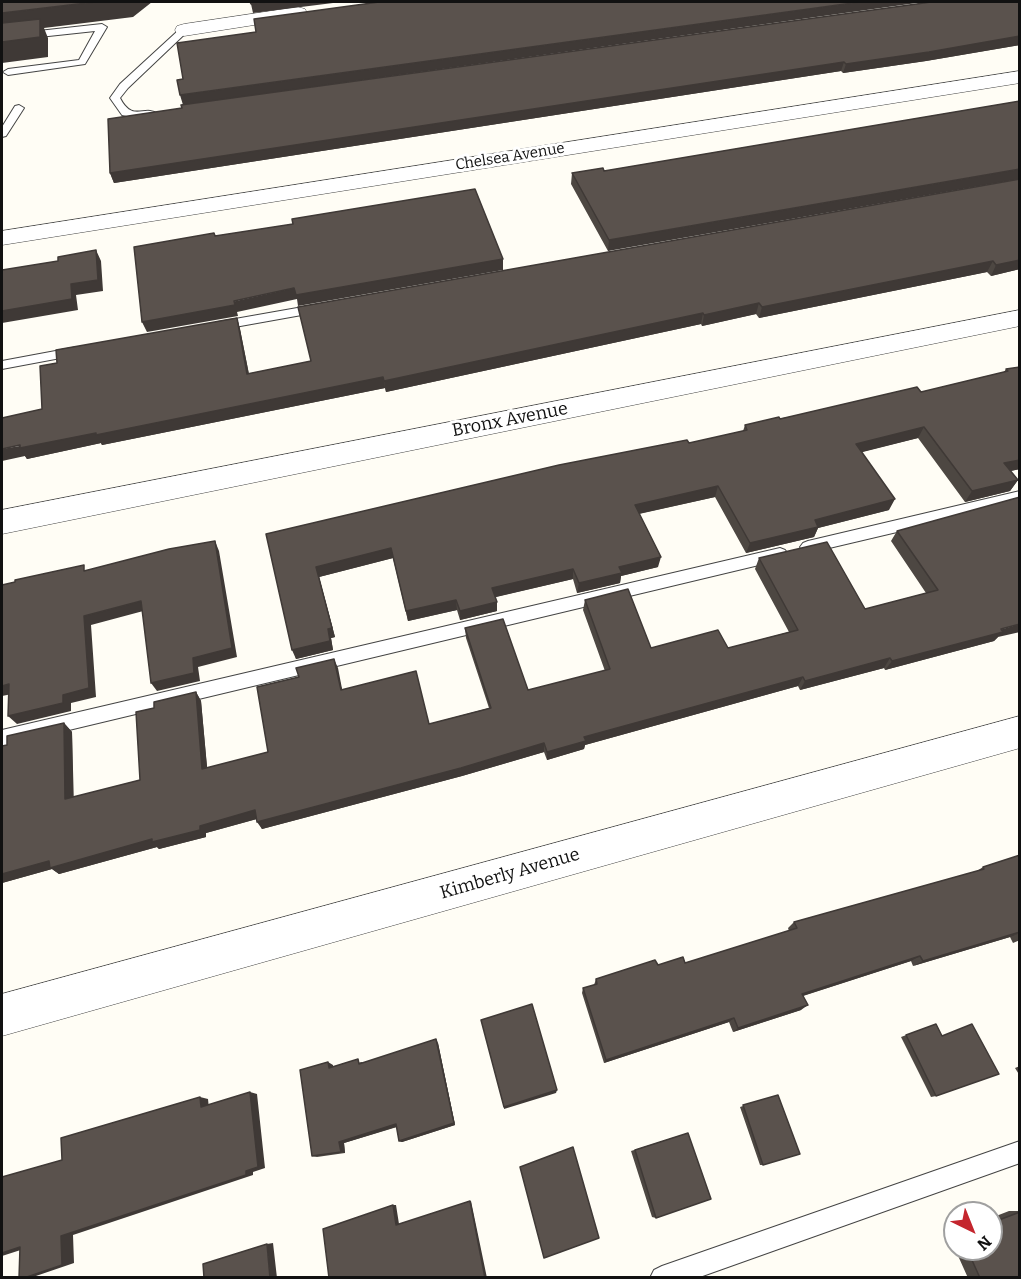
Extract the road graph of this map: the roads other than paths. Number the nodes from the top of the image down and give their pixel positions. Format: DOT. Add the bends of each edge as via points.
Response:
graph roads {
  1 [pos="321,10"];
  2 [pos="184,30"];
  3 [pos="2,38"];
  4 [pos="8,72"];
  5 [pos="1020,77"];
  6 [pos="19,108"];
  7 [pos="169,112"];
  8 [pos="2,135"];
  9 [pos="2,237"];
  10 [pos="329,306"];
  11 [pos="1020,318"];
  12 [pos="200,329"];
  13 [pos="95,348"];
  14 [pos="2,365"];
  15 [pos="1020,498"];
  16 [pos="2,522"];
  17 [pos="1020,732"];
  18 [pos="2,738"];
  19 [pos="2,1016"];
  20 [pos="1020,1152"];
  21 [pos="663,1278"];
  1 -- 2 [label="street"];
  2 -- 7 [label="lane" via="115,98 120,108 133,117"];
  3 -- 4 [label="lane" via="102,27 82,62"];
  5 -- 9 [label="street, Chelsea Avenue"];
  6 -- 8 [label="lane"];
  10 -- 12 [label="lane"];
  11 -- 16 [label="street, Bronx Avenue"];
  13 -- 14 [label="lane"];
  15 -- 18 [label="lane"];
  17 -- 19 [label="street, Kimberly Avenue"];
  20 -- 21 [label="lane"];
}
